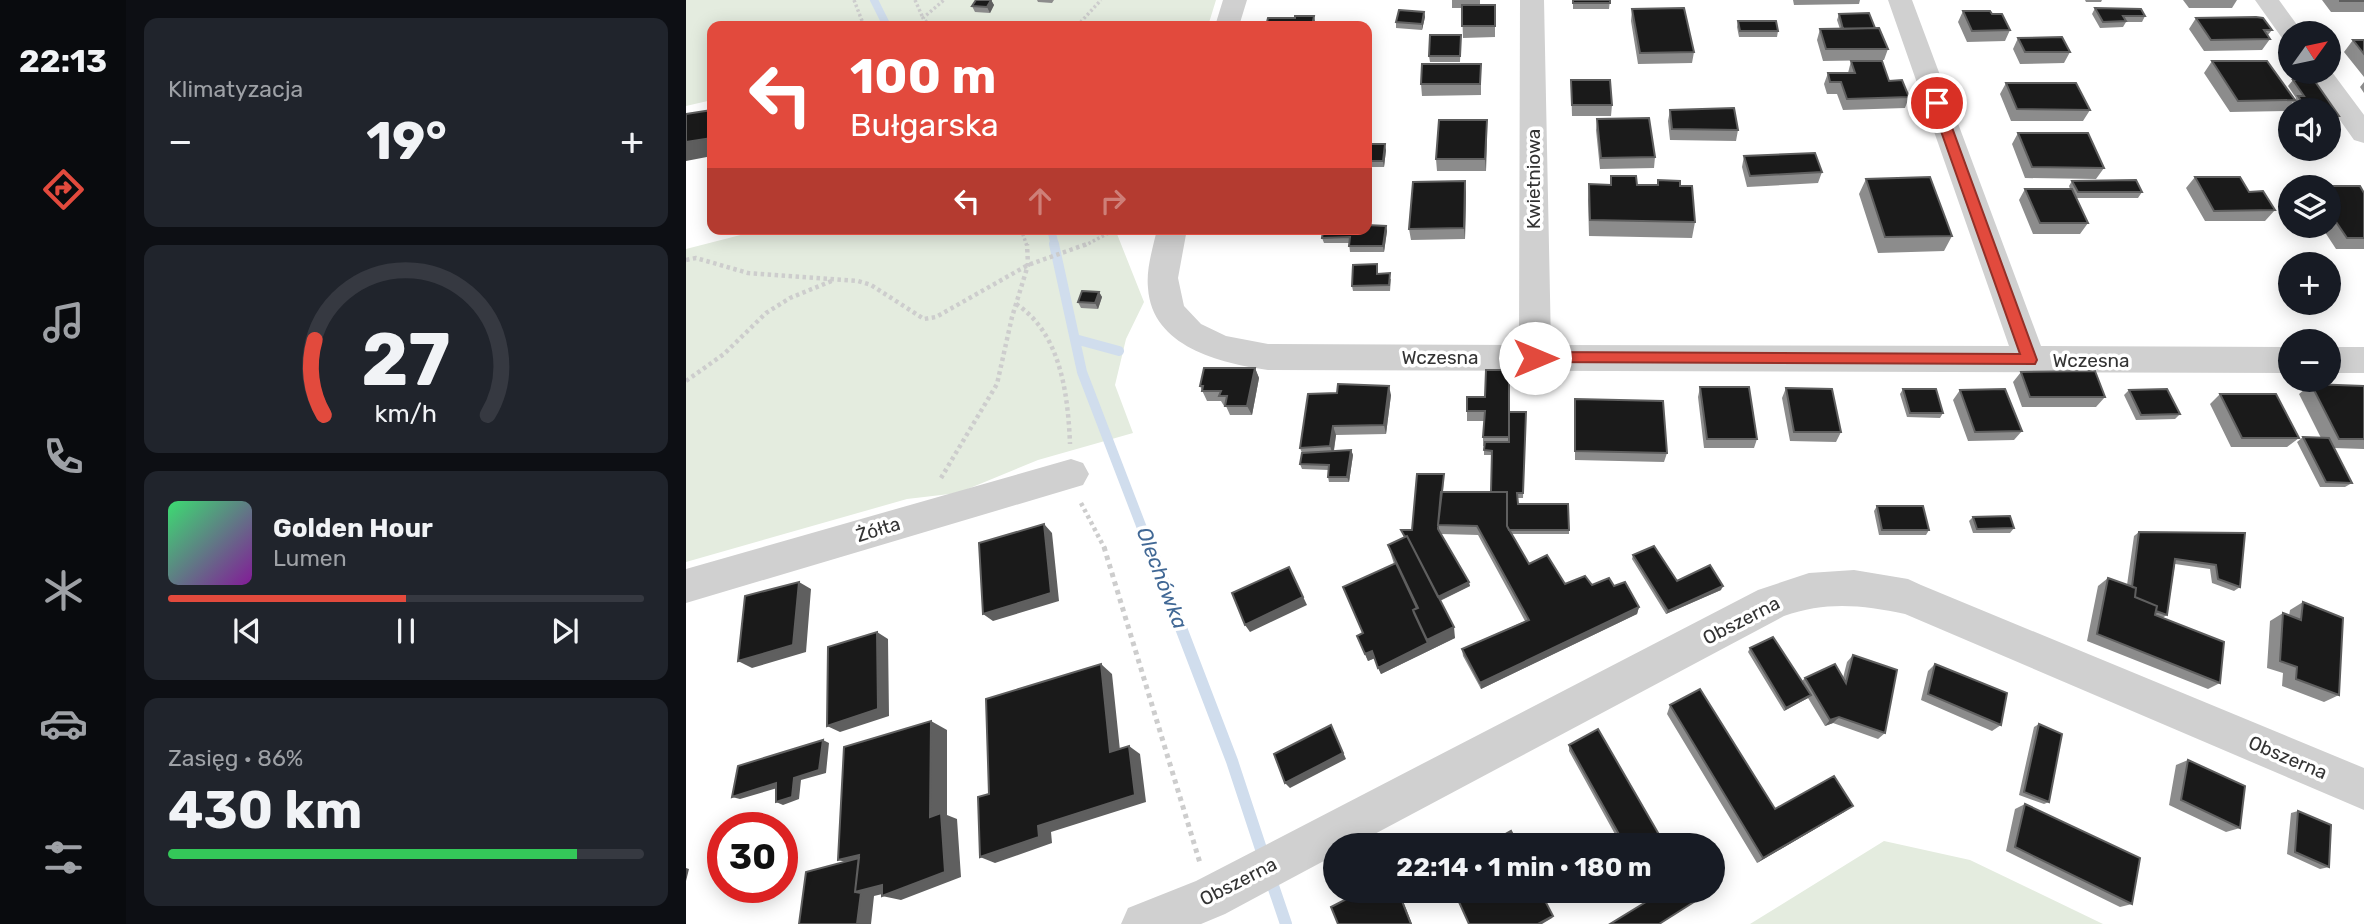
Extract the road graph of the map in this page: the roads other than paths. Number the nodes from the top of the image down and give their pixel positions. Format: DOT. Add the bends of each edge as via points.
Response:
graph roads {
  1 [pos="1235,0"];
  2 [pos="1532,0"];
  3 [pos="1900,0"];
  4 [pos="2267,0"];
  5 [pos="1229,21"];
  6 [pos="2282,21"];
  7 [pos="2328,84"];
  8 [pos="2364,134"];
  9 [pos="1171,235"];
  10 [pos="1535,358"];
  11 [pos="2030,360"];
  12 [pos="2278,360"];
  13 [pos="2341,360"];
  14 [pos="2364,360"];
  15 [pos="1070,474"];
  16 [pos="686,586"];
  17 [pos="2364,789"];
  18 [pos="1219,902"];
  19 [pos="1144,924"];
  1 -- 5 [label="street"];
  2 -- 10 [label="street, Kwietniowa"];
  3 -- 11 [label="street"];
  4 -- 6 [label="street"];
  7 -- 8 [label="street"];
  9 -- 10 [label="street, Wczesna" via="1163,292 1169,312 1184,328 1240,354"];
  10 -- 11 [label="street, Wczesna"];
  11 -- 12 [label="street, Wczesna"];
  13 -- 14 [label="street"];
  15 -- 16 [label="street, Żółta"];
  17 -- 18 [label="street, Obszerna" via="1908,597 1852,586 1821,586 1772,603 1303,849"];
  18 -- 19 [label="street, Obszerna"];
}
